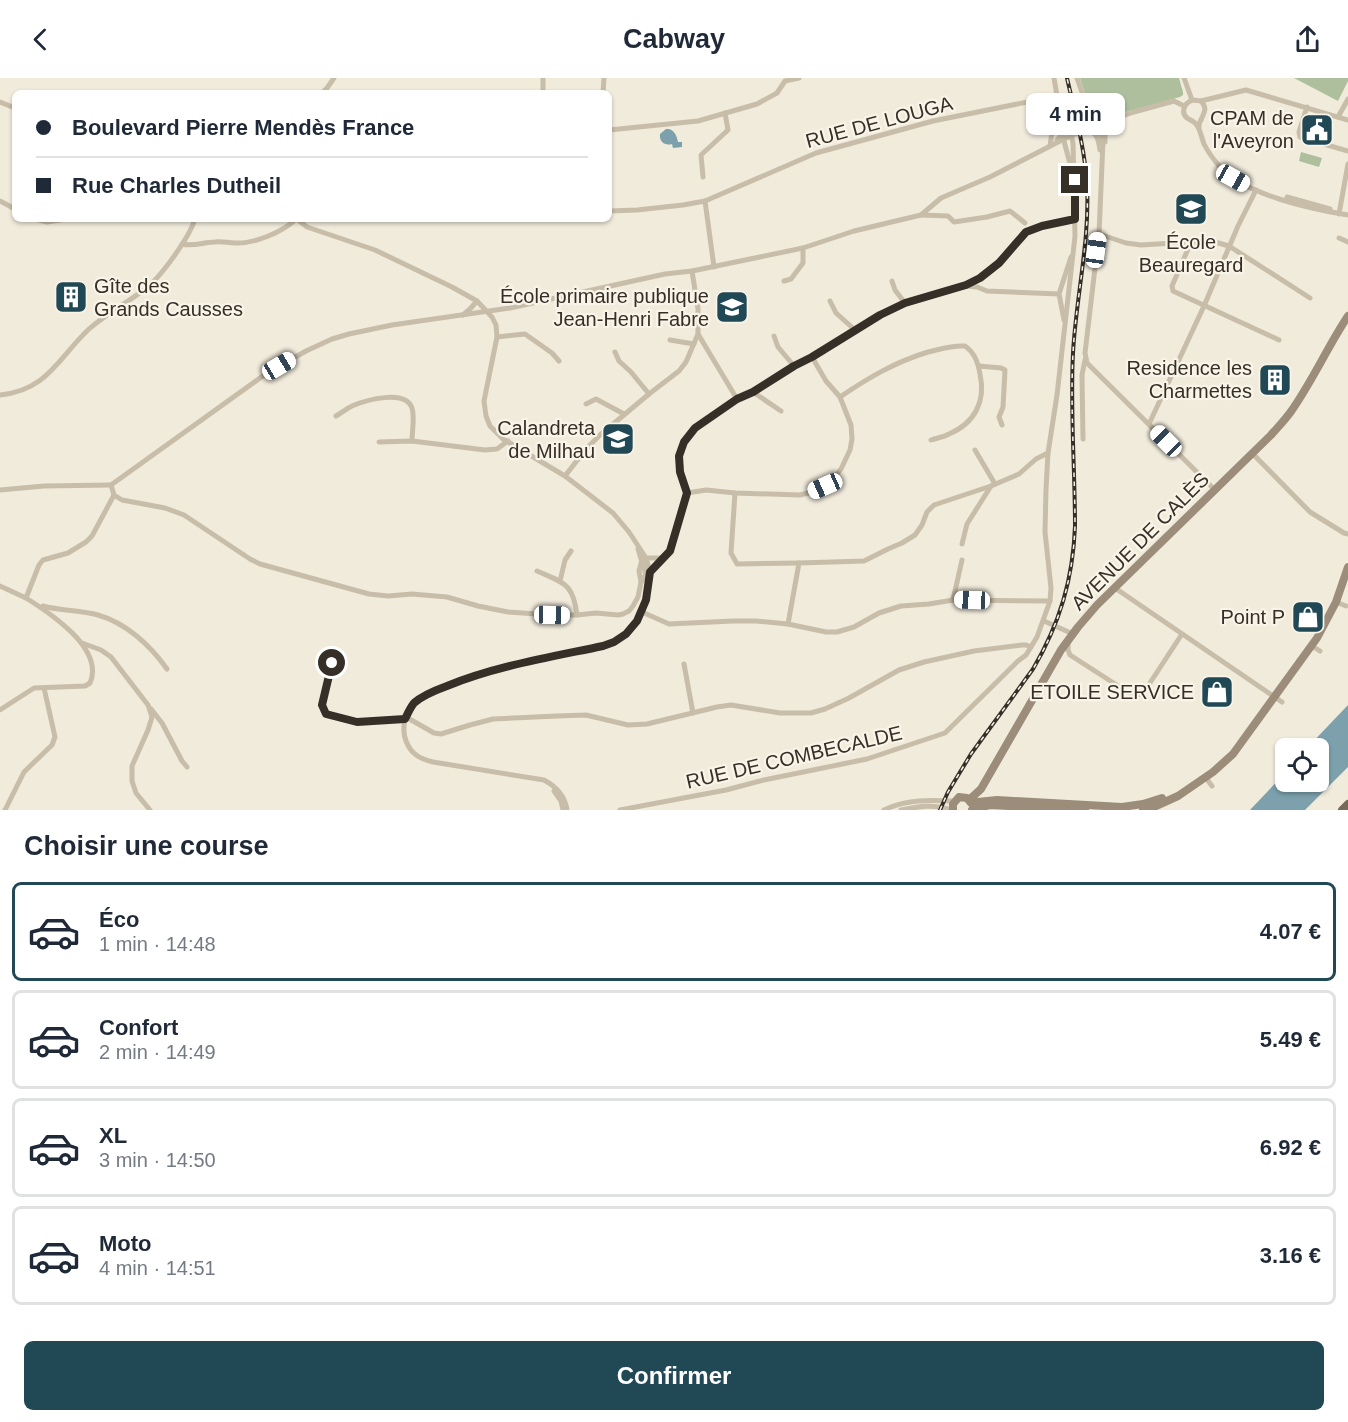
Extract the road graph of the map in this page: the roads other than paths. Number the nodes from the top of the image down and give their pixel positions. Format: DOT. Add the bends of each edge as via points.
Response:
graph roads {
  1 [pos="334,78"];
  2 [pos="799,78"];
  3 [pos="1054,78"];
  4 [pos="1184,78"];
  5 [pos="784,80"];
  6 [pos="1077,81"];
  7 [pos="325,90"];
  8 [pos="1057,96"];
  9 [pos="1348,99"];
  10 [pos="1192,100"];
  11 [pos="1204,102"];
  12 [pos="1184,106"];
  13 [pos="1307,107"];
  14 [pos="725,113"];
  15 [pos="1338,117"];
  16 [pos="1111,119"];
  17 [pos="1201,119"];
  18 [pos="1348,120"];
  19 [pos="1077,121"];
  20 [pos="1193,121"];
  21 [pos="1068,126"];
  22 [pos="1093,126"];
  23 [pos="1199,128"];
  24 [pos="1086,129"];
  25 [pos="612,130"];
  26 [pos="1071,135"];
  27 [pos="1063,137"];
  28 [pos="1050,146"];
  29 [pos="1348,151"];
  30 [pos="1102,161"];
  31 [pos="1348,164"];
  32 [pos="703,177"];
  33 [pos="1075,180"];
  34 [pos="1256,190"];
  35 [pos="705,201"];
  36 [pos="612,210"];
  37 [pos="921,215"];
  38 [pos="1343,215"];
  39 [pos="1075,219"];
  40 [pos="193,222"];
  41 [pos="293,222"];
  42 [pos="300,222"];
  43 [pos="1025,223"];
  44 [pos="1099,234"];
  45 [pos="1339,238"];
  46 [pos="1191,242"];
  47 [pos="1348,242"];
  48 [pos="1075,243"];
  49 [pos="182,244"];
  50 [pos="1229,246"];
  51 [pos="803,248"];
  52 [pos="714,267"];
  53 [pos="692,272"];
  54 [pos="784,281"];
  55 [pos="892,281"];
  56 [pos="966,285"];
  57 [pos="1059,294"];
  58 [pos="1310,298"];
  59 [pos="477,301"];
  60 [pos="830,301"];
  61 [pos="905,303"];
  62 [pos="1204,306"];
  63 [pos="510,308"];
  64 [pos="488,311"];
  65 [pos="463,315"];
  66 [pos="1348,316"];
  67 [pos="494,319"];
  68 [pos="1065,328"];
  69 [pos="855,330"];
  70 [pos="698,334"];
  71 [pos="774,336"];
  72 [pos="497,337"];
  73 [pos="670,340"];
  74 [pos="1279,340"];
  75 [pos="693,344"];
  76 [pos="615,352"];
  77 [pos="812,357"];
  78 [pos="1086,358"];
  79 [pos="559,361"];
  80 [pos="794,366"];
  81 [pos="979,366"];
  82 [pos="753,392"];
  83 [pos="649,394"];
  84 [pos="0,395"];
  85 [pos="840,397"];
  86 [pos="737,399"];
  87 [pos="586,404"];
  88 [pos="781,411"];
  89 [pos="624,414"];
  90 [pos="336,416"];
  91 [pos="1149,424"];
  92 [pos="1002,425"];
  93 [pos="1083,439"];
  94 [pos="931,440"];
  95 [pos="412,441"];
  96 [pos="508,441"];
  97 [pos="379,442"];
  98 [pos="975,450"];
  99 [pos="1048,453"];
  100 [pos="1252,453"];
  101 [pos="566,476"];
  102 [pos="111,485"];
  103 [pos="993,485"];
  104 [pos="0,490"];
  105 [pos="1215,490"];
  106 [pos="687,493"];
  107 [pos="735,493"];
  108 [pos="114,495"];
  109 [pos="1348,534"];
  110 [pos="962,544"];
  111 [pos="571,551"];
  112 [pos="663,558"];
  113 [pos="644,559"];
  114 [pos="962,560"];
  115 [pos="799,563"];
  116 [pos="1348,567"];
  117 [pos="537,571"];
  118 [pos="648,573"];
  119 [pos="560,581"];
  120 [pos="641,582"];
  121 [pos="0,586"];
  122 [pos="1115,588"];
  123 [pos="26,598"];
  124 [pos="952,600"];
  125 [pos="1050,601"];
  126 [pos="1336,602"];
  127 [pos="36,604"];
  128 [pos="1346,606"];
  129 [pos="642,612"];
  130 [pos="577,615"];
  131 [pos="1044,621"];
  132 [pos="788,624"];
  133 [pos="1073,634"];
  134 [pos="1182,634"];
  135 [pos="1068,642"];
  136 [pos="82,643"];
  137 [pos="1312,646"];
  138 [pos="1030,647"];
  139 [pos="1320,651"];
  140 [pos="332,663"];
  141 [pos="684,664"];
  142 [pos="167,669"];
  143 [pos="44,688"];
  144 [pos="1275,696"];
  145 [pos="1282,702"];
  146 [pos="148,705"];
  147 [pos="0,710"];
  148 [pos="693,713"];
  149 [pos="406,718"];
  150 [pos="188,767"];
  151 [pos="1206,778"];
  152 [pos="1212,786"];
  153 [pos="954,801"];
  154 [pos="1055,802"];
  155 [pos="971,805"];
  156 [pos="1143,807"];
  157 [pos="1348,807"];
  158 [pos="917,808"];
  159 [pos="5,810"];
  160 [pos="150,810"];
  161 [pos="565,810"];
  162 [pos="620,810"];
  163 [pos="884,810"];
  164 [pos="901,810"];
  165 [pos="953,810"];
  166 [pos="1085,810"];
  167 [pos="1108,810"];
  168 [pos="1123,810"];
  169 [pos="1342,810"];
  1 -- 7 [label="street"];
  2 -- 5 [label="street"];
  3 -- 8 [label="street"];
  4 -- 10 [label="street"];
  5 -- 14 [label="street" via="777,93 757,104"];
  6 -- 19 [label="street" via="1084,110"];
  6 -- 22 [label="street"];
  8 -- 21 [label="street"];
  8 -- 27 [label="street"];
  8 -- 28 [label="street"];
  8 -- 35 [label="street, RUE DE LOUGA" via="933,121 816,153"];
  9 -- 15 [label="street"];
  10 -- 11 [label="street"];
  10 -- 12 [label="street"];
  11 -- 13 [label="street" via="1245,90"];
  11 -- 17 [label="street"];
  12 -- 16 [label="street" via="1174,102"];
  12 -- 20 [label="street" via="1186,116"];
  13 -- 15 [label="street"];
  13 -- 29 [label="street" via="1300,137"];
  14 -- 25 [label="street" via="698,121"];
  14 -- 32 [label="street" via="728,130 701,154"];
  15 -- 18 [label="street"];
  16 -- 22 [label="street"];
  16 -- 30 [label="street" via="1105,129"];
  17 -- 20 [label="street"];
  17 -- 23 [label="street"];
  19 -- 21 [label="street"];
  19 -- 22 [label="street" via="1089,121"];
  20 -- 23 [label="street"];
  21 -- 26 [label="street"];
  21 -- 27 [label="street"];
  22 -- 24 [label="street"];
  22 -- 30 [label="street" via="1100,130 1103,141"];
  23 -- 34 [label="street" via="1204,144 1222,169"];
  24 -- 26 [label="street"];
  24 -- 30 [label="street" via="1098,139"];
  26 -- 27 [label="street"];
  26 -- 33 [label="street"];
  27 -- 28 [label="street"];
  27 -- 33 [label="street"];
  28 -- 37 [label="street" via="941,198"];
  30 -- 44 [label="street"];
  31 -- 38 [label="street"];
  33 -- 39 [label="street"];
  34 -- 38 [label="street"];
  34 -- 50 [label="street"];
  35 -- 36 [label="street, RUE DE LOUGA"];
  35 -- 52 [label="street"];
  37 -- 43 [label="street" via="948,216 954,222 1010,211"];
  37 -- 51 [label="street"];
  39 -- 48 [label="street"];
  39 -- 56 [label="street" via="1026,232 999,263"];
  40 -- 49 [label="street"];
  41 -- 49 [label="street" via="247,242"];
  42 -- 59 [label="street" via="375,250"];
  44 -- 46 [label="street" via="1141,245"];
  44 -- 78 [label="street"];
  45 -- 47 [label="street"];
  46 -- 50 [label="street"];
  46 -- 62 [label="street" via="1173,291"];
  48 -- 57 [label="street"];
  48 -- 68 [label="street, RUE DE COMBECALDE"];
  49 -- 84 [label="street" via="152,284 89,329 47,376 23,390"];
  50 -- 58 [label="street"];
  50 -- 62 [label="street"];
  51 -- 52 [label="street"];
  51 -- 54 [label="street" via="803,263 791,279"];
  52 -- 53 [label="street"];
  53 -- 63 [label="street" via="665,274"];
  53 -- 70 [label="street"];
  55 -- 61 [label="street"];
  56 -- 57 [label="street" via="987,291"];
  56 -- 61 [label="street"];
  57 -- 68 [label="street"];
  59 -- 64 [label="street"];
  59 -- 65 [label="street"];
  60 -- 69 [label="street" via="836,313"];
  61 -- 69 [label="street"];
  62 -- 74 [label="street"];
  62 -- 91 [label="street"];
  63 -- 64 [label="street"];
  63 -- 67 [label="street"];
  64 -- 65 [label="street"];
  64 -- 67 [label="street"];
  65 -- 102 [label="street" via="349,334 306,351 266,374"];
  66 -- 100 [label="main road, AVENUE DE CALÈS" via="1292,410"];
  67 -- 72 [label="street"];
  68 -- 99 [label="street, RUE DE COMBECALDE"];
  69 -- 77 [label="street"];
  70 -- 75 [label="street"];
  70 -- 86 [label="street"];
  71 -- 80 [label="street"];
  72 -- 79 [label="street" via="525,334"];
  72 -- 96 [label="street" via="484,410 490,426"];
  73 -- 75 [label="street"];
  75 -- 83 [label="street" via="679,371"];
  76 -- 83 [label="street"];
  77 -- 80 [label="street"];
  77 -- 85 [label="street"];
  78 -- 91 [label="street"];
  78 -- 93 [label="street" via="1082,375"];
  80 -- 82 [label="street"];
  81 -- 85 [label="street" via="971,350 954,345 909,358"];
  81 -- 92 [label="street" via="1005,370 999,417"];
  81 -- 94 [label="street" via="981,403 971,419 949,435"];
  82 -- 86 [label="street"];
  82 -- 88 [label="street"];
  83 -- 89 [label="street"];
  85 -- 107 [label="street" via="852,439 846,461 831,482 800,495"];
  86 -- 106 [label="street" via="695,428 684,442 679,456"];
  87 -- 89 [label="street" via="597,399"];
  89 -- 101 [label="street" via="586,449"];
  90 -- 95 [label="street" via="364,402 403,399 411,406"];
  91 -- 105 [label="street"];
  95 -- 96 [label="street" via="485,450 497,449"];
  95 -- 97 [label="street"];
  96 -- 101 [label="street"];
  98 -- 103 [label="street"];
  99 -- 103 [label="street" via="1019,474"];
  99 -- 125 [label="street, RUE DE COMBECALDE" via="1046,532"];
  100 -- 105 [label="main road, AVENUE DE CALÈS"];
  100 -- 109 [label="street" via="1310,512"];
  101 -- 113 [label="street" via="613,513"];
  102 -- 104 [label="street"];
  102 -- 108 [label="street"];
  103 -- 110 [label="street" via="967,524"];
  103 -- 115 [label="street" via="934,505 915,535 864,561"];
  105 -- 122 [label="main road, AVENUE DE CALÈS"];
  106 -- 107 [label="street"];
  106 -- 112 [label="street" via="674,541"];
  107 -- 115 [label="street" via="731,553 737,564"];
  108 -- 123 [label="street" via="86,542 68,553 43,560"];
  108 -- 130 [label="street" via="184,516 260,564 369,594 447,597 508,612"];
  111 -- 119 [label="street"];
  112 -- 113 [label="street"];
  112 -- 118 [label="street"];
  113 -- 118 [label="street"];
  113 -- 120 [label="street" via="639,571"];
  114 -- 124 [label="street"];
  115 -- 132 [label="street"];
  116 -- 126 [label="main road"];
  117 -- 119 [label="street"];
  118 -- 120 [label="street"];
  118 -- 129 [label="street"];
  119 -- 130 [label="street" via="572,593"];
  120 -- 130 [label="street" via="629,611 618,615"];
  121 -- 123 [label="street"];
  122 -- 133 [label="main road, AVENUE DE CALÈS"];
  122 -- 134 [label="street"];
  123 -- 127 [label="street"];
  124 -- 125 [label="street"];
  124 -- 132 [label="street" via="901,606 837,632"];
  125 -- 131 [label="street, RUE DE COMBECALDE"];
  126 -- 128 [label="street"];
  126 -- 137 [label="main road"];
  127 -- 136 [label="street" via="55,616"];
  127 -- 142 [label="street" via="96,615 124,627 157,655"];
  129 -- 132 [label="street" via="669,624"];
  129 -- 149 [label="street" via="632,628 614,642 458,681 424,696 411,707"];
  131 -- 133 [label="street"];
  131 -- 138 [label="street, RUE DE COMBECALDE"];
  133 -- 135 [label="main road, AVENUE DE CALÈS"];
  134 -- 135 [label="street" via="1146,689 1134,695 1070,654"];
  134 -- 144 [label="street"];
  135 -- 155 [label="main road, AVENUE DE CALÈS"];
  136 -- 143 [label="street" via="91,662 90,683"];
  136 -- 146 [label="street" via="111,657"];
  137 -- 139 [label="street"];
  137 -- 144 [label="main road"];
  138 -- 148 [label="street" via="974,651 924,662 811,712 780,713 731,705"];
  138 -- 162 [label="street, RUE DE COMBECALDE" via="945,733 867,759"];
  140 -- 149 [label="street" via="322,705 326,714 357,722"];
  141 -- 148 [label="street"];
  143 -- 147 [label="street" via="33,688"];
  143 -- 159 [label="street" via="56,737 24,772"];
  144 -- 145 [label="street"];
  144 -- 151 [label="main road" via="1236,757"];
  146 -- 150 [label="street"];
  146 -- 160 [label="street" via="152,717 132,766 132,781"];
  148 -- 149 [label="street" via="628,725 586,715 493,720 441,734"];
  149 -- 161 [label="street" via="405,738 416,756 532,778 553,790"];
  151 -- 152 [label="street"];
  151 -- 156 [label="main road"];
  153 -- 155 [label="main road" via="962,796"];
  153 -- 163 [label="street" via="913,801"];
  153 -- 165 [label="main road"];
  154 -- 155 [label="main road" via="997,800"];
  154 -- 156 [label="main road"];
  154 -- 167 [label="street"];
  155 -- 166 [label="main road"];
  156 -- 168 [label="street"];
  157 -- 169 [label="main road"];
  158 -- 164 [label="street"];
  158 -- 165 [label="street" via="938,806"];
}
